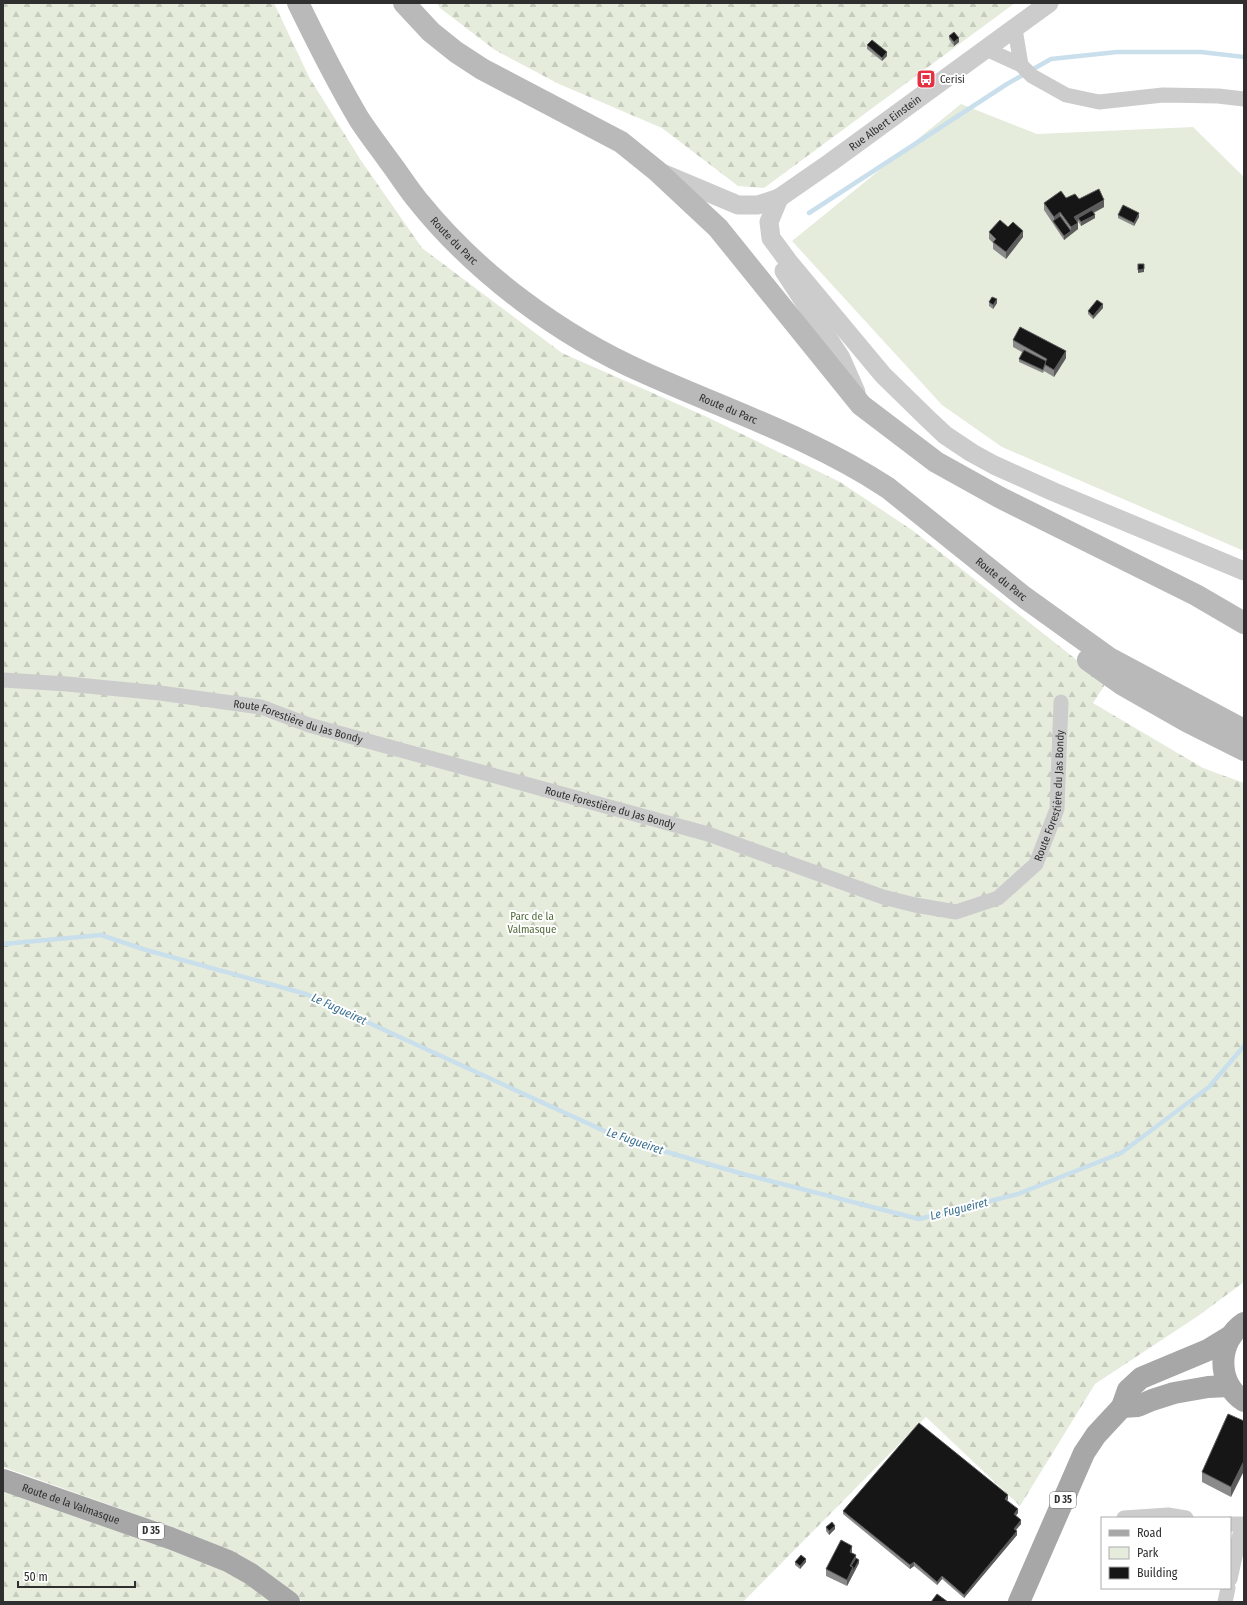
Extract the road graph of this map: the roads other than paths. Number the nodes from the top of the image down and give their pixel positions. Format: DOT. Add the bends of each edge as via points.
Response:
graph roads {
  1 [pos="298,3"];
  2 [pos="404,3"];
  3 [pos="1049,3"];
  4 [pos="1015,29"];
  5 [pos="986,49"];
  6 [pos="1021,65"];
  7 [pos="1244,98"];
  8 [pos="657,171"];
  9 [pos="779,198"];
  10 [pos="862,405"];
  11 [pos="1244,571"];
  12 [pos="996,574"];
  13 [pos="1196,596"];
  14 [pos="1244,613"];
  15 [pos="1244,623"];
  16 [pos="3,680"];
  17 [pos="1061,702"];
  18 [pos="1244,730"];
  19 [pos="1244,750"];
  20 [pos="1237,1330"];
  21 [pos="1237,1393"];
  22 [pos="1122,1407"];
  23 [pos="3,1480"];
  24 [pos="1139,1517"];
  25 [pos="1180,1517"];
  26 [pos="1231,1524"];
  27 [pos="1244,1525"];
  28 [pos="1231,1574"];
  29 [pos="1228,1589"];
  30 [pos="289,1602"];
  31 [pos="1020,1602"];
  32 [pos="1225,1602"];
  1 -- 12 [label="main road, Route du Parc" via="359,120 419,202 461,247 507,289 581,340 643,372 796,437 838,458 888,488"];
  2 -- 8 [label="main road" via="431,32 456,52 482,69 621,142"];
  3 -- 4 [label="street, Rue Albert Einstein"];
  4 -- 5 [label="street, Rue Albert Einstein"];
  4 -- 6 [label="street"];
  5 -- 6 [label="street"];
  5 -- 9 [label="street, Rue Albert Einstein"];
  6 -- 7 [label="street" via="1032,76 1066,95 1099,102 1163,95"];
  8 -- 9 [label="street" via="738,205 758,205"];
  8 -- 10 [label="main road" via="718,228"];
  9 -- 10 [label="street" via="762,216 758,233 841,358"];
  9 -- 11 [label="street" via="769,222 771,238 884,375 945,435 994,465"];
  10 -- 13 [label="main road" via="936,462 999,497"];
  12 -- 18 [label="main road, Route du Parc" via="1110,658"];
  12 -- 19 [label="main road" via="1016,600 1066,644 1123,685"];
  13 -- 14 [label="main road"];
  13 -- 15 [label="main road"];
  16 -- 17 [label="street, Route Forestière du Jas Bondy" via="160,692 261,707 309,725 708,834 883,897 915,906 956,912 998,898 1036,864 1057,809"];
  20 -- 21 [label="main road" via="1226,1344 1223,1361 1226,1378"];
  20 -- 22 [label="main road, D 35" via="1208,1350 1141,1378 1128,1390"];
  21 -- 22 [label="main road" via="1208,1387 1174,1393 1138,1406"];
  22 -- 31 [label="main road, D 35" via="1096,1435 1084,1453"];
  23 -- 30 [label="main road, Route de la Valmasque / D 35" via="228,1561 251,1574"];
  24 -- 25 [label="street"];
  26 -- 27 [label="street"];
  27 -- 28 [label="street"];
  29 -- 32 [label="street"];
}
